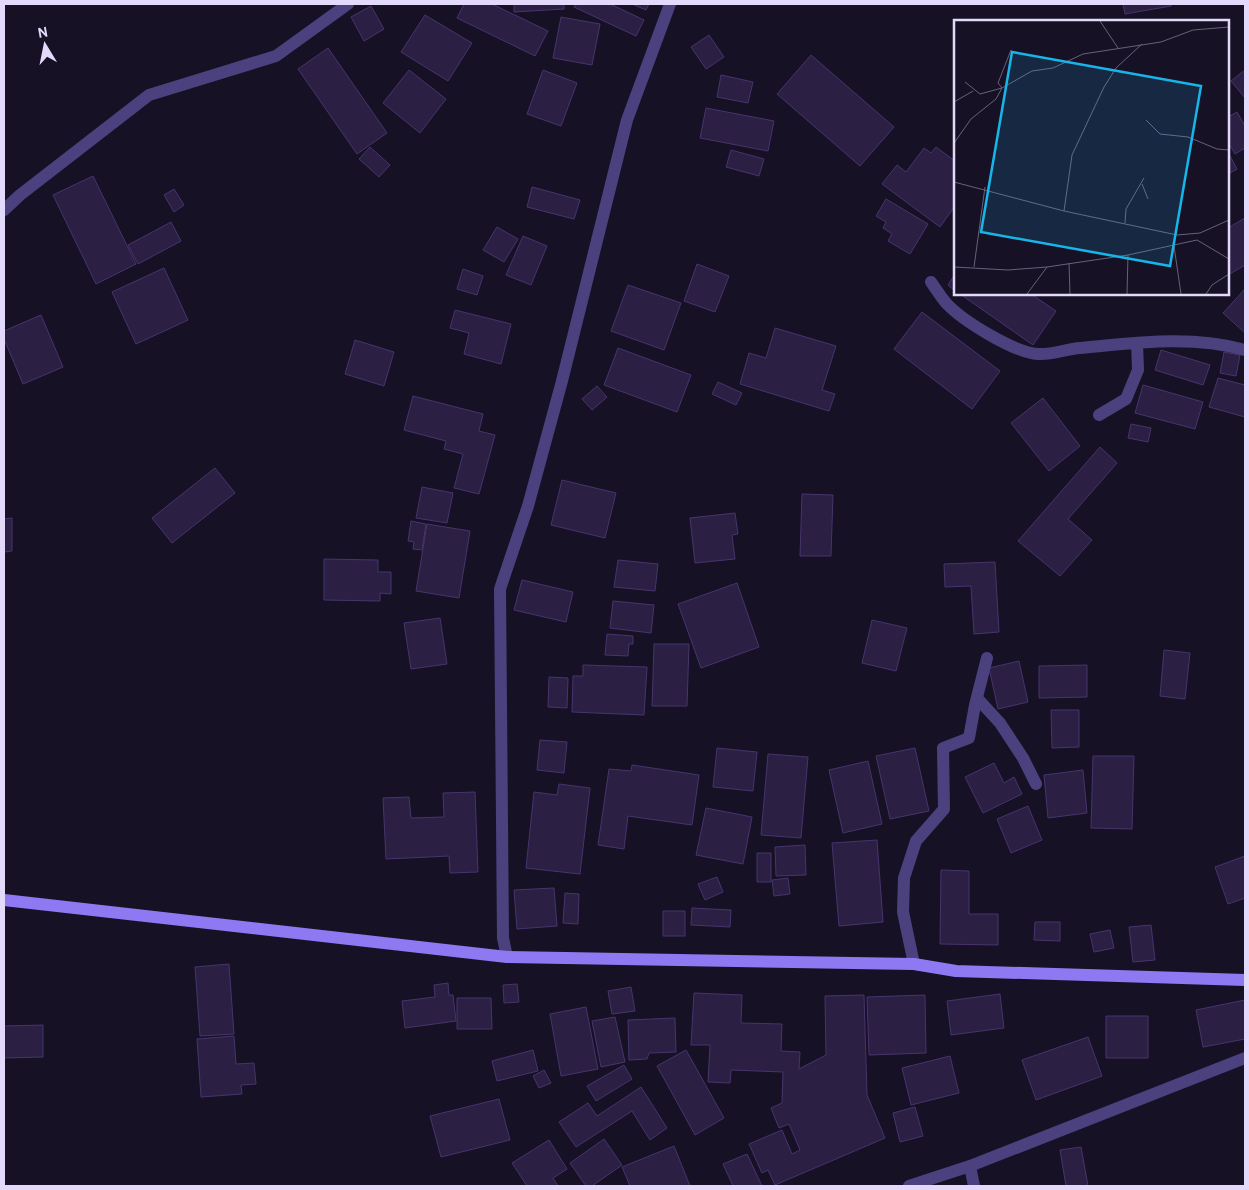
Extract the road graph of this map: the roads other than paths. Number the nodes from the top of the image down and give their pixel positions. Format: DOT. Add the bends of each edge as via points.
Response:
graph roads {
  1 [pos="348,4"];
  2 [pos="670,4"];
  3 [pos="4,210"];
  4 [pos="931,282"];
  5 [pos="1137,343"];
  6 [pos="1245,350"];
  7 [pos="1099,416"];
  8 [pos="987,658"];
  9 [pos="976,698"];
  10 [pos="1036,784"];
  11 [pos="4,900"];
  12 [pos="507,957"];
  13 [pos="914,964"];
  14 [pos="1245,980"];
  15 [pos="1245,1058"];
  16 [pos="970,1166"];
  17 [pos="909,1186"];
  18 [pos="974,1186"];
  1 -- 3 [label="street" via="276,56 149,95"];
  2 -- 12 [label="street" via="627,120 528,506 500,589 503,938"];
  4 -- 5 [label="street" via="947,304 972,323 1002,343 1038,354"];
  5 -- 6 [label="street" via="1161,340 1221,343"];
  5 -- 7 [label="street" via="1138,370 1126,399"];
  8 -- 9 [label="street"];
  9 -- 10 [label="street" via="1000,723"];
  9 -- 13 [label="street" via="969,738 943,748 944,809 916,841 904,878 903,912"];
  11 -- 12 [label="street"];
  12 -- 13 [label="street"];
  13 -- 14 [label="street" via="956,971"];
  15 -- 16 [label="street"];
  16 -- 17 [label="street"];
  16 -- 18 [label="street"];
}
